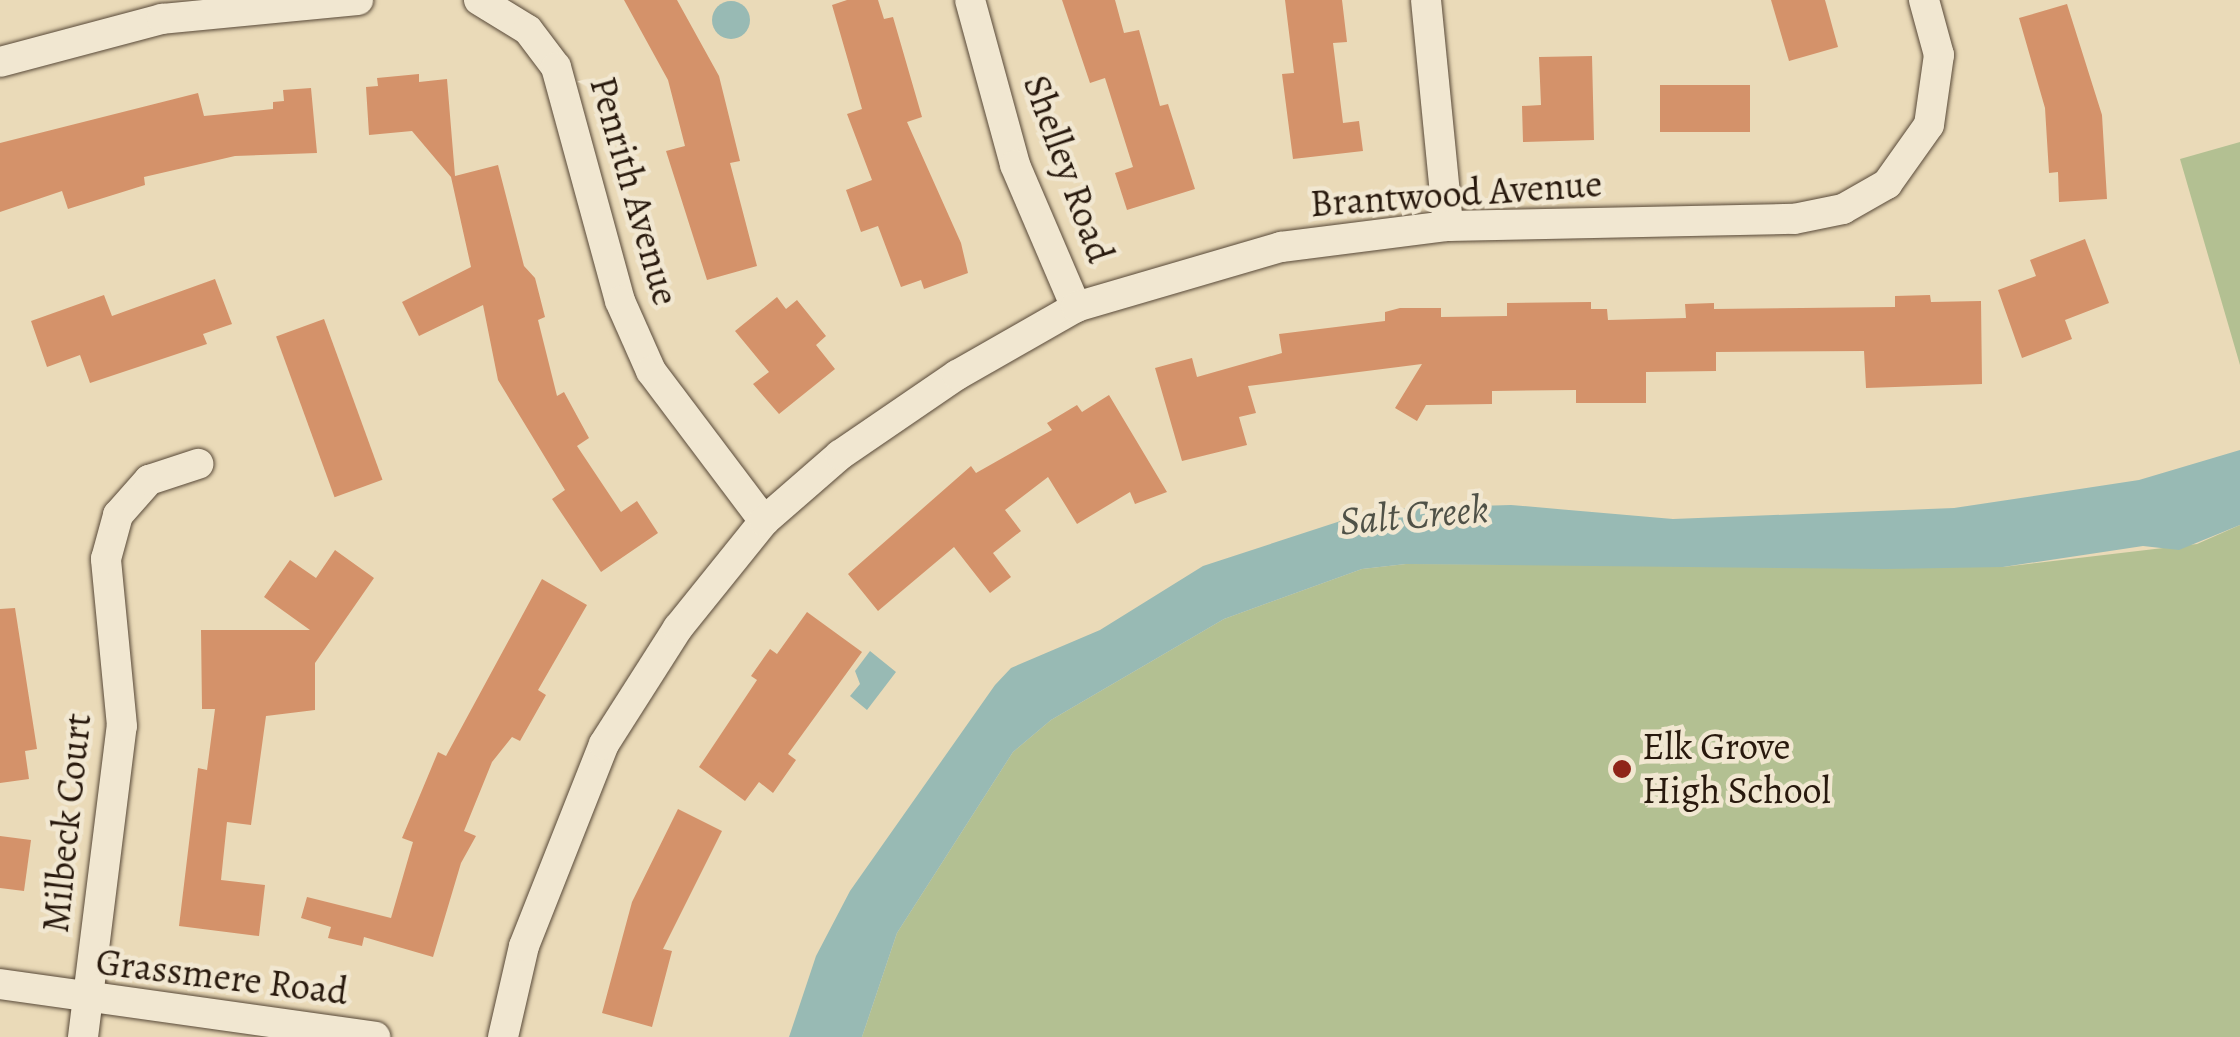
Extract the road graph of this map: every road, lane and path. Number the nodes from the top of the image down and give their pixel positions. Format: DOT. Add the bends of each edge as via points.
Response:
graph roads {
  1 [pos="358,0"];
  2 [pos="480,0"];
  3 [pos="970,0"];
  4 [pos="1426,0"];
  5 [pos="1924,0"];
  6 [pos="0,62"];
  7 [pos="1448,226"];
  8 [pos="1076,307"];
  9 [pos="198,464"];
  10 [pos="764,521"];
  11 [pos="0,984"];
  12 [pos="88,1000"];
  13 [pos="83,1037"];
  14 [pos="376,1037"];
  15 [pos="504,1037"];
  1 -- 6 [label="street" via="162,20"];
  2 -- 10 [label="street, Penrith Avenue" via="528,30 556,67 620,301 651,371"];
  3 -- 8 [label="street, Shelley Road" via="1015,165"];
  4 -- 7 [label="street"];
  5 -- 7 [label="street, Brantwood Avenue" via="1939,55 1929,125 1886,184 1843,210 1794,219"];
  7 -- 8 [label="street, Brantwood Avenue" via="1281,246"];
  8 -- 10 [label="street, Brantwood Avenue" via="958,375 840,455"];
  9 -- 12 [label="street, Milbeck Court" via="149,480 118,514 106,559 122,726"];
  10 -- 15 [label="street, Brantwood Avenue" via="678,628 604,744 524,946"];
  11 -- 12 [label="street, Grassmere Road"];
  12 -- 13 [label="street, Milbeck Court"];
  12 -- 14 [label="street, Grassmere Road"];
}
